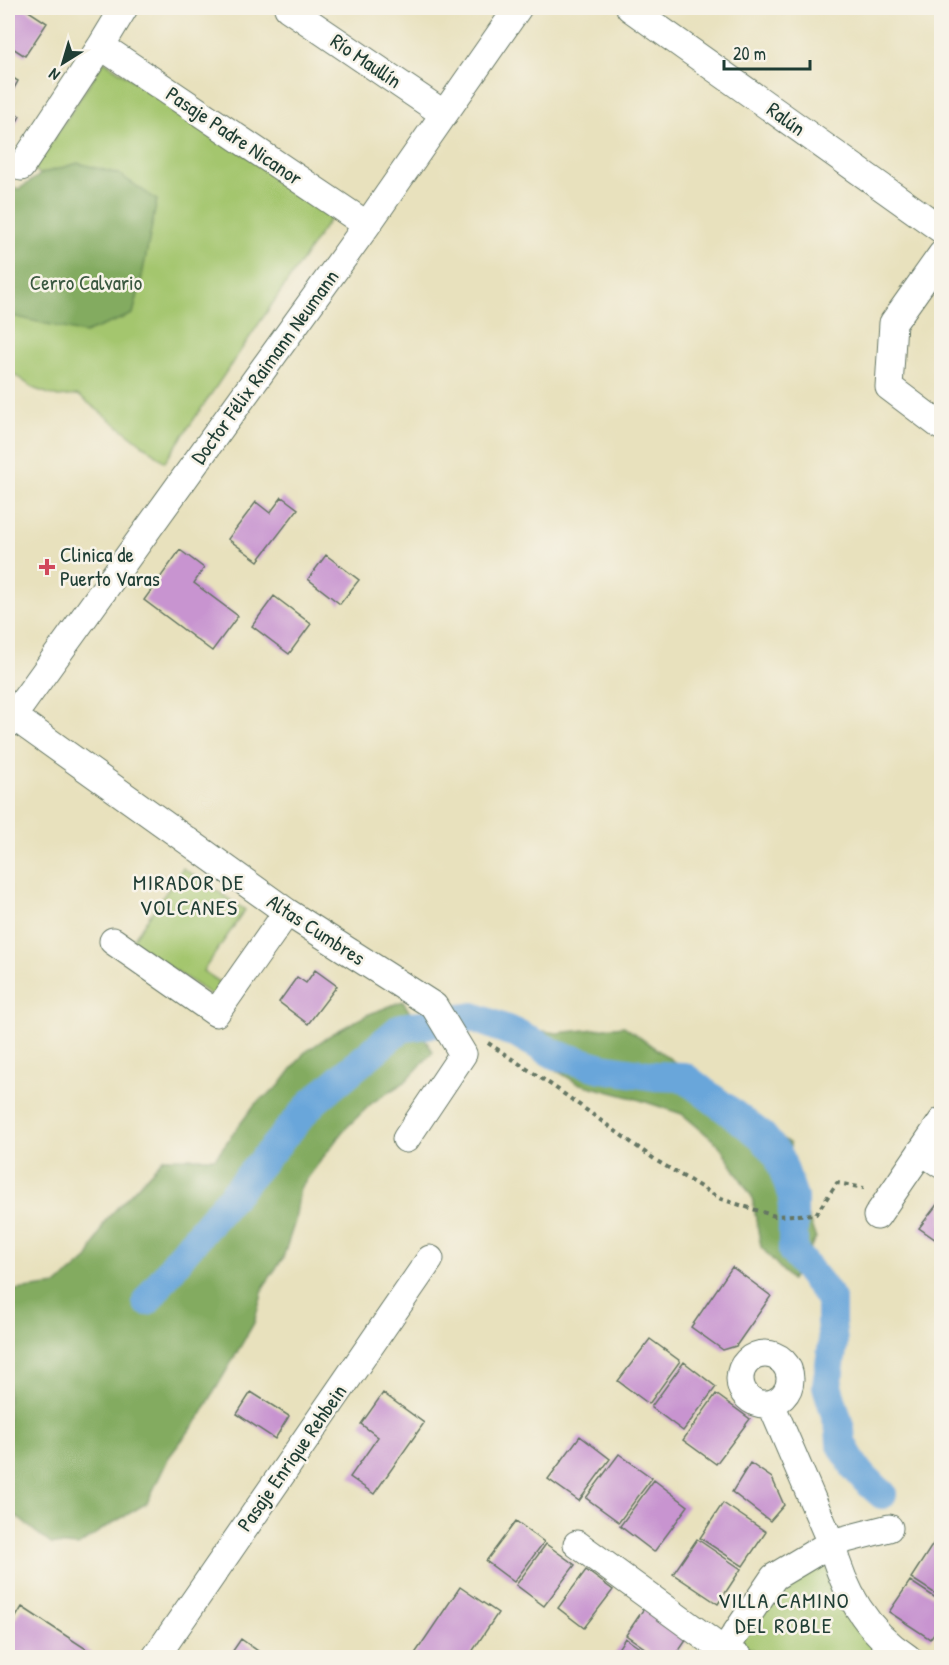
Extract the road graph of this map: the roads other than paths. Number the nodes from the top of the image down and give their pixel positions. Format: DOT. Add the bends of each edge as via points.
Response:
graph roads {
  1 [pos="124,8"];
  2 [pos="288,8"];
  3 [pos="518,8"];
  4 [pos="630,8"];
  5 [pos="101,46"];
  6 [pos="444,114"];
  7 [pos="21,167"];
  8 [pos="367,225"];
  9 [pos="942,230"];
  10 [pos="942,254"];
  11 [pos="942,427"];
  12 [pos="10,719"];
  13 [pos="287,912"];
  14 [pos="113,940"];
  15 [pos="942,1121"];
  16 [pos="406,1139"];
  17 [pos="931,1158"];
  18 [pos="884,1206"];
  19 [pos="430,1259"];
  20 [pos="771,1404"];
  21 [pos="889,1528"];
  22 [pos="831,1543"];
  23 [pos="577,1544"];
  24 [pos="728,1655"];
  25 [pos="155,1658"];
  26 [pos="908,1658"];
  1 -- 5 [label="street"];
  2 -- 6 [label="street, Río Maullín"];
  3 -- 6 [label="street, Doctor Félix Raimann Neumann"];
  4 -- 9 [label="street, Ralún"];
  5 -- 7 [label="street"];
  5 -- 8 [label="street, Pasaje Padre Nicanor"];
  6 -- 8 [label="street, Doctor Félix Raimann Neumann"];
  8 -- 12 [label="street, Doctor Félix Raimann Neumann"];
  10 -- 11 [label="street" via="892,323 889,387"];
  12 -- 13 [label="street, Altas Cumbres"];
  13 -- 14 [label="street" via="216,1013"];
  13 -- 16 [label="street, Altas Cumbres" via="434,1006 463,1054"];
  15 -- 17 [label="street"];
  17 -- 18 [label="street"];
  19 -- 25 [label="street, Pasaje Enrique Rehbein"];
  20 -- 22 [label="street"];
  21 -- 22 [label="street"];
  22 -- 24 [label="street" via="774,1577"];
  22 -- 26 [label="street" via="854,1603 870,1626"];
  23 -- 24 [label="street"];
}
